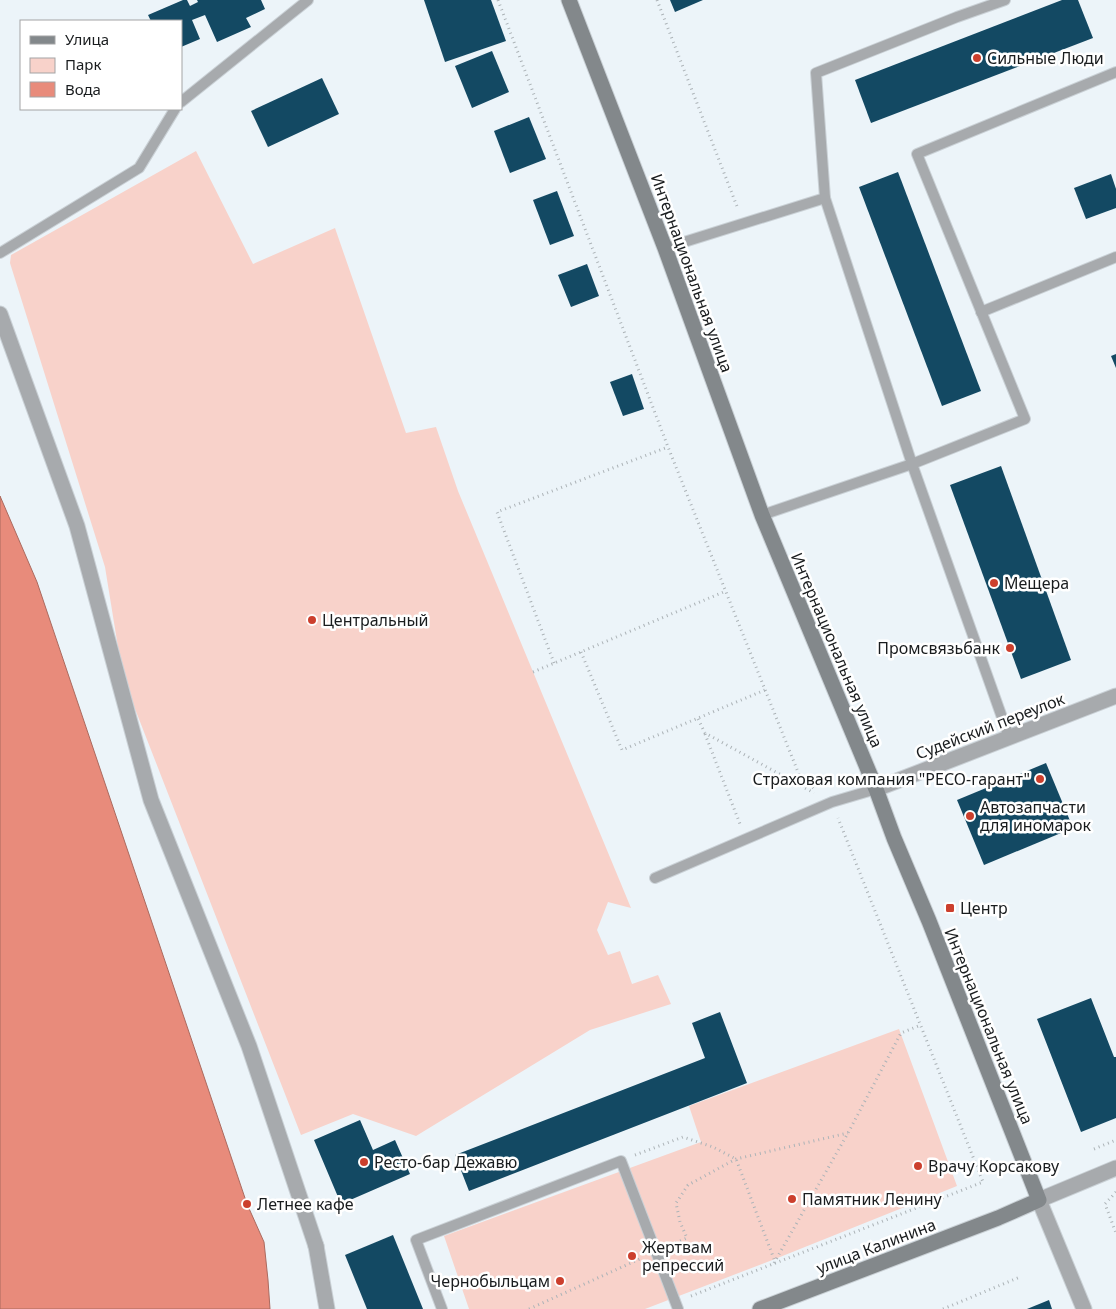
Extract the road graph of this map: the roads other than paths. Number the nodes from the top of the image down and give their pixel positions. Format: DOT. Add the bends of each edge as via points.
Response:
graph roads {
  1 [pos="308,0"];
  2 [pos="569,0"];
  3 [pos="1005,0"];
  4 [pos="1116,72"];
  5 [pos="182,101"];
  6 [pos="174,110"];
  7 [pos="825,198"];
  8 [pos="665,248"];
  9 [pos="0,253"];
  10 [pos="1116,257"];
  11 [pos="982,312"];
  12 [pos="0,314"];
  13 [pos="912,464"];
  14 [pos="762,515"];
  15 [pos="1116,696"];
  16 [pos="1009,737"];
  17 [pos="876,789"];
  18 [pos="655,878"];
  19 [pos="1116,1168"];
  20 [pos="1039,1200"];
  21 [pos="677,1305"];
  22 [pos="327,1309"];
  23 [pos="442,1309"];
  24 [pos="760,1309"];
  25 [pos="1084,1309"];
  1 -- 5 [label="lane"];
  2 -- 8 [label="main road, Интернациональная улица"];
  3 -- 7 [label="lane" via="816,72"];
  4 -- 11 [label="lane" via="917,154"];
  6 -- 9 [label="lane" via="138,168"];
  7 -- 8 [label="lane"];
  7 -- 13 [label="lane"];
  8 -- 14 [label="main road, Интернациональная улица"];
  10 -- 11 [label="lane"];
  11 -- 13 [label="lane" via="1025,420"];
  12 -- 22 [label="street" via="77,526 152,800 249,1046 316,1246"];
  13 -- 14 [label="lane"];
  13 -- 16 [label="lane"];
  14 -- 17 [label="main road, Интернациональная улица"];
  15 -- 16 [label="street, Судейский переулок"];
  16 -- 17 [label="street, Судейский переулок"];
  17 -- 18 [label="lane" via="832,802"];
  17 -- 20 [label="main road, Интернациональная улица"];
  19 -- 20 [label="street, улица Калинина"];
  20 -- 24 [label="main road, улица Калинина"];
  20 -- 25 [label="street, Интернациональная улица"];
  21 -- 23 [label="lane" via="621,1160 416,1240"];
}
